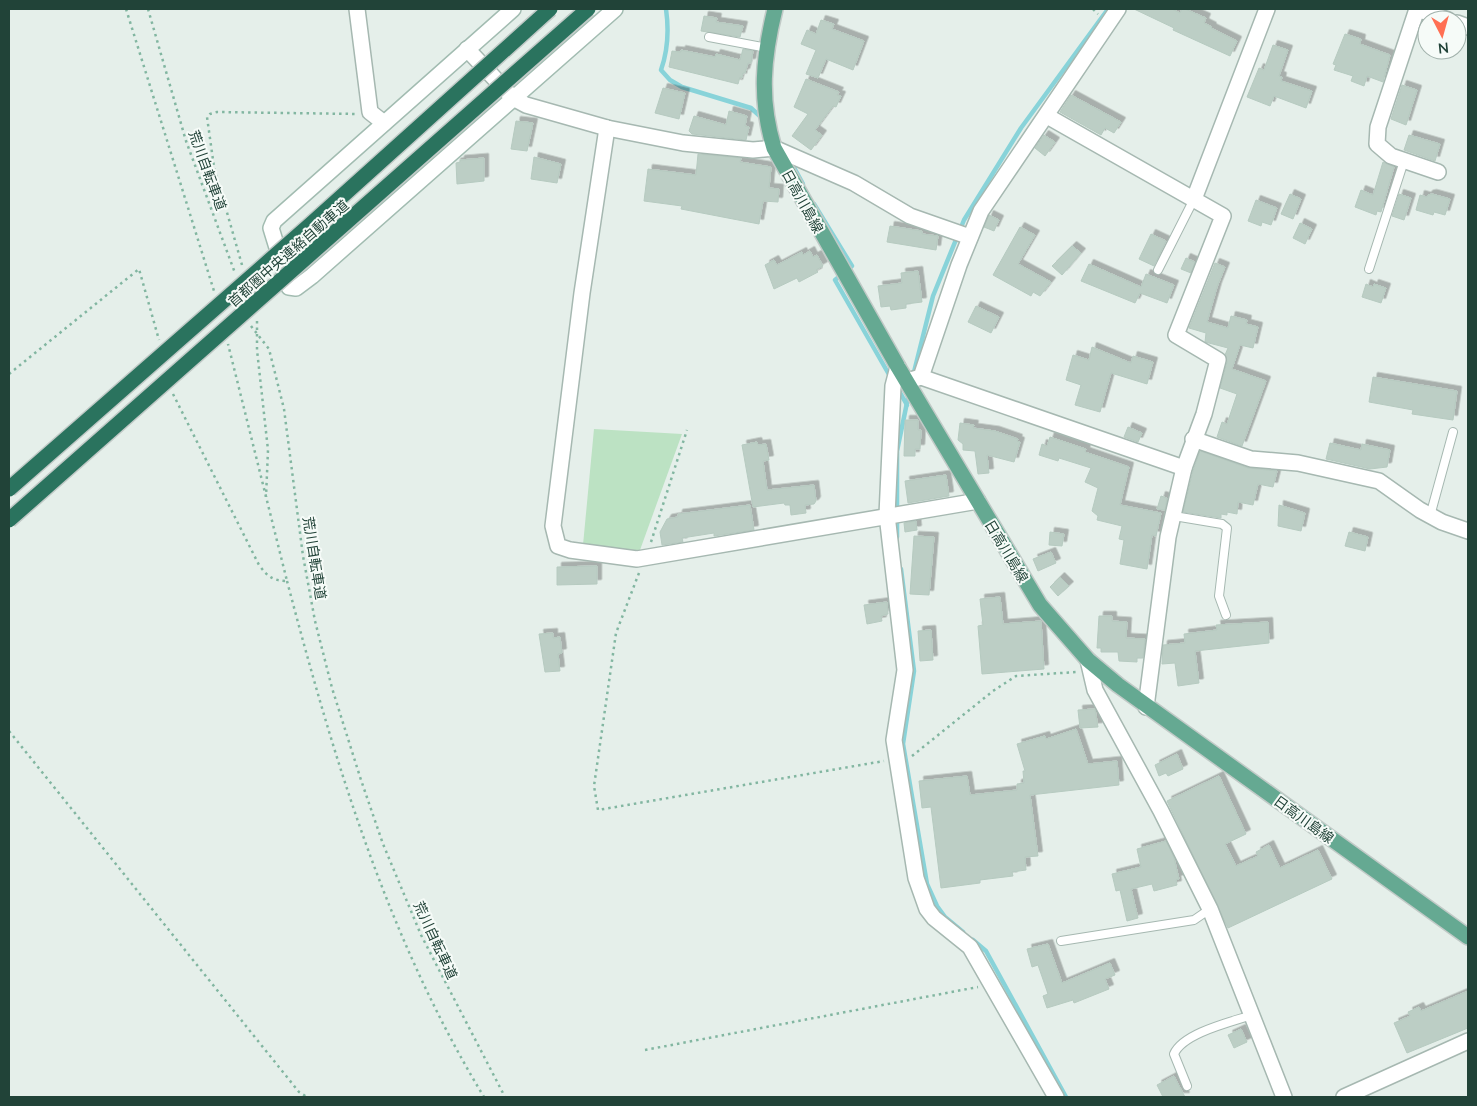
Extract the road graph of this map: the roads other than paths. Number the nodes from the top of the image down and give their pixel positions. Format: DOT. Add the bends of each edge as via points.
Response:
graph roads {
  1 [pos="357,9"];
  2 [pos="513,9"];
  3 [pos="550,9"];
  4 [pos="588,9"];
  5 [pos="615,9"];
  6 [pos="775,9"];
  7 [pos="1118,9"];
  8 [pos="1267,9"];
  9 [pos="1420,10"];
  10 [pos="709,37"];
  11 [pos="767,48"];
  12 [pos="468,49"];
  13 [pos="513,98"];
  14 [pos="1047,116"];
  15 [pos="384,123"];
  16 [pos="607,128"];
  17 [pos="774,148"];
  18 [pos="1404,161"];
  19 [pos="1438,172"];
  20 [pos="1194,199"];
  21 [pos="970,237"];
  22 [pos="1158,270"];
  23 [pos="1369,270"];
  24 [pos="898,367"];
  25 [pos="922,377"];
  26 [pos="907,381"];
  27 [pos="1453,432"];
  28 [pos="1193,439"];
  29 [pos="1184,468"];
  30 [pos="9,489"];
  31 [pos="978,501"];
  32 [pos="888,515"];
  33 [pos="1174,516"];
  34 [pos="1430,516"];
  35 [pos="9,520"];
  36 [pos="1468,532"];
  37 [pos="1226,615"];
  38 [pos="1089,665"];
  39 [pos="1146,707"];
  40 [pos="1210,910"];
  41 [pos="1468,937"];
  42 [pos="1061,941"];
  43 [pos="1252,1015"];
  44 [pos="1468,1041"];
  45 [pos="1187,1086"];
  46 [pos="1056,1097"];
  47 [pos="1284,1097"];
  48 [pos="1344,1097"];
  1 -- 15 [label="street" via="370,112"];
  2 -- 12 [label="street"];
  3 -- 30 [label="highway, 首都圏中央連絡自動車道, bridge"];
  4 -- 35 [label="highway, 首都圏中央連絡自動車道, bridge"];
  5 -- 13 [label="street"];
  6 -- 11 [label="main road, 日高川島線"];
  7 -- 14 [label="street"];
  8 -- 20 [label="street"];
  9 -- 18 [label="street" via="1417,9 1378,127 1377,144 1390,156"];
  10 -- 11 [label="lane"];
  11 -- 17 [label="main road, 日高川島線" via="764,108"];
  12 -- 13 [label="street"];
  12 -- 15 [label="street"];
  13 -- 15 [label="street" via="312,276 296,288 289,287 271,228 274,221"];
  13 -- 16 [label="street" via="526,105"];
  14 -- 20 [label="street"];
  14 -- 21 [label="street" via="981,211"];
  16 -- 17 [label="street" via="683,144 753,150"];
  16 -- 32 [label="street" via="553,526 558,546 636,560"];
  17 -- 21 [label="street" via="854,183 910,216"];
  17 -- 24 [label="main road, 日高川島線"];
  18 -- 19 [label="street"];
  18 -- 23 [label="lane"];
  20 -- 22 [label="lane"];
  20 -- 28 [label="street" via="1222,216 1176,335 1218,360 1204,414"];
  21 -- 25 [label="street"];
  24 -- 26 [label="main road, 日高川島線"];
  24 -- 32 [label="street" via="893,386"];
  25 -- 26 [label="street"];
  25 -- 29 [label="street"];
  26 -- 31 [label="main road, 日高川島線"];
  27 -- 34 [label="lane"];
  28 -- 29 [label="street"];
  28 -- 34 [label="street" via="1252,459 1298,463 1379,481"];
  29 -- 33 [label="street"];
  31 -- 32 [label="street"];
  31 -- 38 [label="main road, 日高川島線" via="1040,605"];
  32 -- 46 [label="street" via="905,670 894,740 916,878 934,918 970,947"];
  33 -- 37 [label="lane" via="1222,524 1227,528 1219,596"];
  33 -- 39 [label="street" via="1163,567"];
  34 -- 36 [label="street"];
  38 -- 39 [label="main road, 日高川島線"];
  38 -- 40 [label="street" via="1095,690"];
  39 -- 41 [label="main road, 日高川島線"];
  40 -- 42 [label="lane" via="1194,920"];
  40 -- 43 [label="street"];
  43 -- 45 [label="lane" via="1203,1032 1178,1045 1174,1054"];
  43 -- 47 [label="street"];
  44 -- 48 [label="street"];
}
